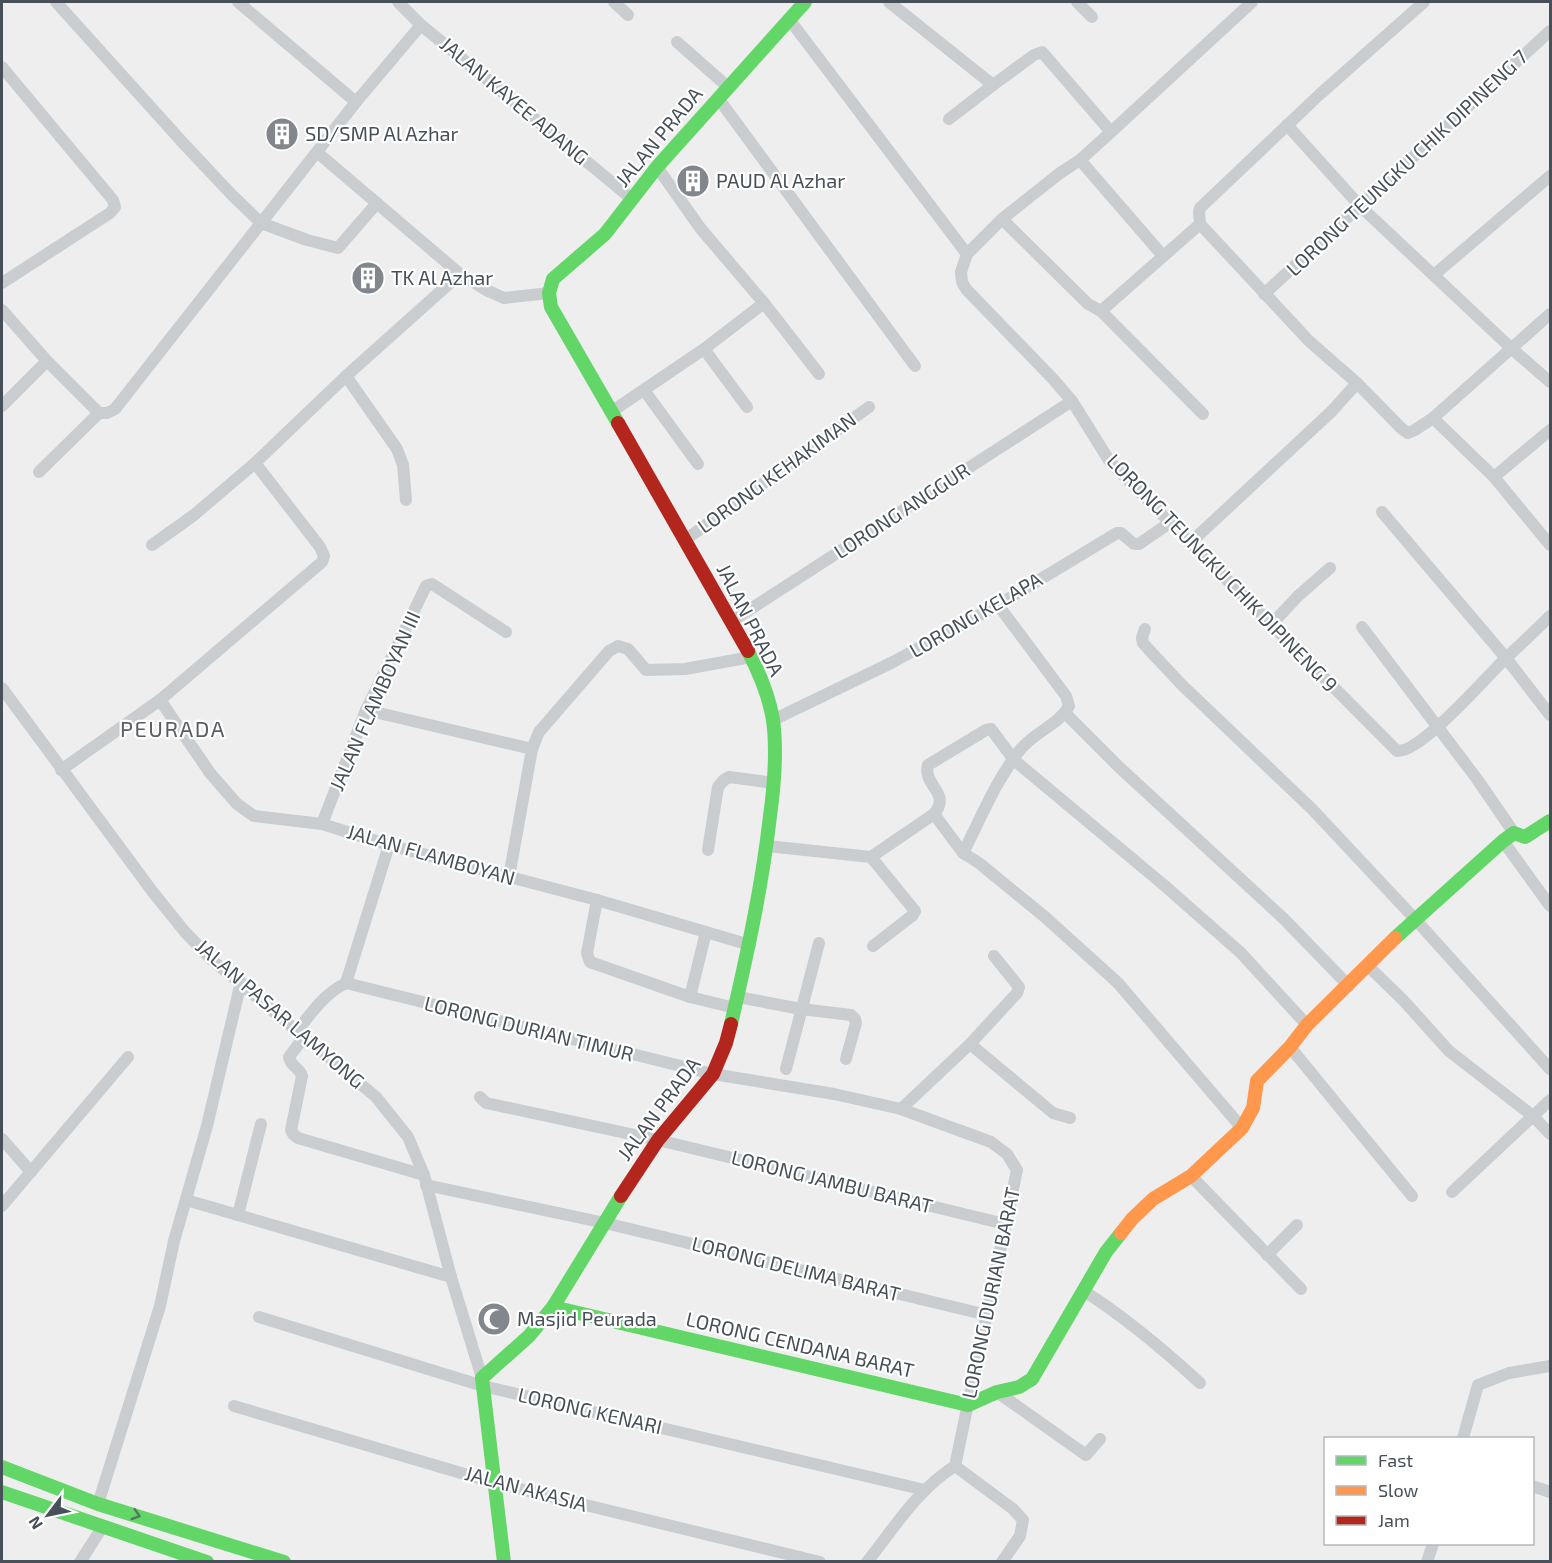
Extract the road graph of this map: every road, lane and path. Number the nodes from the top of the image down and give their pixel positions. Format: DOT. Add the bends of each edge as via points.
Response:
graph roads {
  1 [pos="56,2"];
  2 [pos="238,2"];
  3 [pos="398,2"];
  4 [pos="614,2"];
  5 [pos="805,2"];
  6 [pos="890,2"];
  7 [pos="1077,2"];
  8 [pos="1252,2"];
  9 [pos="1424,2"];
  10 [pos="628,15"];
  11 [pos="1092,16"];
  12 [pos="789,19"];
  13 [pos="421,25"];
  14 [pos="1551,31"];
  15 [pos="677,42"];
  16 [pos="2,67"];
  17 [pos="993,85"];
  18 [pos="728,87"];
  19 [pos="718,98"];
  20 [pos="356,102"];
  21 [pos="950,119"];
  22 [pos="1287,125"];
  23 [pos="1111,132"];
  24 [pos="318,153"];
  25 [pos="1080,160"];
  26 [pos="657,167"];
  27 [pos="1551,176"];
  28 [pos="632,199"];
  29 [pos="377,203"];
  30 [pos="1360,206"];
  31 [pos="1002,219"];
  32 [pos="261,223"];
  33 [pos="1200,224"];
  34 [pos="967,254"];
  35 [pos="1163,256"];
  36 [pos="460,274"];
  37 [pos="1434,275"];
  38 [pos="2,283"];
  39 [pos="549,293"];
  40 [pos="1264,294"];
  41 [pos="764,303"];
  42 [pos="2,310"];
  43 [pos="1101,311"];
  44 [pos="1551,314"];
  45 [pos="1511,348"];
  46 [pos="704,349"];
  47 [pos="47,361"];
  48 [pos="915,366"];
  49 [pos="819,374"];
  50 [pos="346,376"];
  51 [pos="1551,382"];
  52 [pos="1358,383"];
  53 [pos="644,390"];
  54 [pos="1072,401"];
  55 [pos="2,406"];
  56 [pos="747,407"];
  57 [pos="869,407"];
  58 [pos="611,412"];
  59 [pos="99,413"];
  60 [pos="1203,414"];
  61 [pos="1433,418"];
  62 [pos="1551,430"];
  63 [pos="255,463"];
  64 [pos="698,464"];
  65 [pos="39,472"];
  66 [pos="1494,477"];
  67 [pos="406,500"];
  68 [pos="1382,512"];
  69 [pos="1171,522"];
  70 [pos="685,540"];
  71 [pos="1191,542"];
  72 [pos="152,545"];
  73 [pos="1551,545"];
  74 [pos="1330,568"];
  75 [pos="998,605"];
  76 [pos="1551,616"];
  77 [pos="732,621"];
  78 [pos="1272,624"];
  79 [pos="1362,627"];
  80 [pos="1145,629"];
  81 [pos="506,632"];
  82 [pos="750,657"];
  83 [pos="1506,658"];
  84 [pos="2,688"];
  85 [pos="160,700"];
  86 [pos="366,710"];
  87 [pos="1065,714"];
  88 [pos="1551,715"];
  89 [pos="773,720"];
  90 [pos="1438,727"];
  91 [pos="532,749"];
  92 [pos="1014,760"];
  93 [pos="61,770"];
  94 [pos="774,783"];
  95 [pos="934,814"];
  96 [pos="1551,821"];
  97 [pos="322,824"];
  98 [pos="1509,837"];
  99 [pos="389,845"];
  100 [pos="767,846"];
  101 [pos="708,850"];
  102 [pos="963,853"];
  103 [pos="871,857"];
  104 [pos="509,877"];
  105 [pos="597,900"];
  106 [pos="1551,906"];
  107 [pos="1415,919"];
  108 [pos="706,932"];
  109 [pos="819,943"];
  110 [pos="750,945"];
  111 [pos="873,946"];
  112 [pos="994,956"];
  113 [pos="1368,966"];
  114 [pos="241,982"];
  115 [pos="346,983"];
  116 [pos="1349,986"];
  117 [pos="690,997"];
  118 [pos="737,1003"];
  119 [pos="801,1009"];
  120 [pos="1307,1025"];
  121 [pos="300,1034"];
  122 [pos="970,1044"];
  123 [pos="1290,1047"];
  124 [pos="128,1057"];
  125 [pos="846,1059"];
  126 [pos="1551,1069"];
  127 [pos="786,1070"];
  128 [pos="713,1074"];
  129 [pos="480,1097"];
  130 [pos="1551,1100"];
  131 [pos="900,1109"];
  132 [pos="1533,1116"];
  133 [pos="1070,1118"];
  134 [pos="261,1124"];
  135 [pos="1242,1128"];
  136 [pos="1551,1134"];
  137 [pos="2,1140"];
  138 [pos="658,1140"];
  139 [pos="32,1172"];
  140 [pos="1191,1176"];
  141 [pos="425,1180"];
  142 [pos="1452,1192"];
  143 [pos="1412,1196"];
  144 [pos="186,1200"];
  145 [pos="2,1206"];
  146 [pos="238,1215"];
  147 [pos="605,1223"];
  148 [pos="1005,1224"];
  149 [pos="1297,1225"];
  150 [pos="1267,1255"];
  151 [pos="451,1277"];
  152 [pos="1301,1289"];
  153 [pos="1084,1291"];
  154 [pos="554,1307"];
  155 [pos="987,1315"];
  156 [pos="259,1317"];
  157 [pos="1551,1366"];
  158 [pos="482,1382"];
  159 [pos="1200,1383"];
  160 [pos="997,1392"];
  161 [pos="968,1405"];
  162 [pos="234,1406"];
  163 [pos="1463,1437"];
  164 [pos="1100,1439"];
  165 [pos="955,1466"];
  166 [pos="2,1467"];
  167 [pos="495,1483"];
  168 [pos="1534,1486"];
  169 [pos="925,1490"];
  170 [pos="1551,1491"];
  171 [pos="2,1492"];
  172 [pos="98,1503"];
  173 [pos="103,1526"];
  174 [pos="1432,1545"];
  175 [pos="502,1559"];
  176 [pos="80,1562"];
  177 [pos="207,1562"];
  178 [pos="284,1562"];
  179 [pos="820,1562"];
  180 [pos="867,1562"];
  181 [pos="1002,1562"];
  182 [pos="1427,1562"];
  1 -- 32 [label="street"];
  2 -- 20 [label="street"];
  3 -- 13 [label="street, JALAN KAYEE ADANG"];
  4 -- 10 [label="street"];
  5 -- 12 [label="main road, JALAN PRADA"];
  6 -- 17 [label="street"];
  7 -- 11 [label="street"];
  8 -- 23 [label="street"];
  9 -- 22 [label="street"];
  12 -- 18 [label="main road, JALAN PRADA"];
  12 -- 34 [label="street"];
  13 -- 20 [label="street"];
  13 -- 28 [label="street, JALAN KAYEE ADANG"];
  14 -- 30 [label="street, LORONG TEUNGKU CHIK DIPINENG 7"];
  15 -- 18 [label="street"];
  16 -- 38 [label="street" via="115,207"];
  17 -- 21 [label="street"];
  17 -- 23 [label="street" via="1042,52"];
  18 -- 19 [label="main road, JALAN PRADA"];
  19 -- 26 [label="main road, JALAN PRADA"];
  19 -- 48 [label="street"];
  20 -- 24 [label="street"];
  22 -- 30 [label="street"];
  22 -- 33 [label="street" via="1200,208"];
  23 -- 25 [label="street"];
  24 -- 29 [label="street"];
  24 -- 32 [label="street"];
  25 -- 31 [label="street"];
  25 -- 35 [label="street"];
  26 -- 28 [label="main road, JALAN PRADA"];
  26 -- 41 [label="street" via="701,229"];
  27 -- 37 [label="street"];
  28 -- 39 [label="main road, JALAN PRADA" via="605,234 553,279"];
  29 -- 32 [label="street" via="338,248"];
  29 -- 36 [label="street"];
  30 -- 37 [label="street"];
  30 -- 40 [label="street, LORONG TEUNGKU CHIK DIPINENG 7"];
  31 -- 34 [label="street"];
  31 -- 43 [label="street" via="1088,304"];
  32 -- 59 [label="street" via="115,409"];
  33 -- 35 [label="street"];
  33 -- 40 [label="street"];
  34 -- 54 [label="street, LORONG TEUNGKU CHIK DIPINENG 9" via="961,272 966,289"];
  35 -- 43 [label="street"];
  36 -- 39 [label="street" via="504,298"];
  36 -- 50 [label="street"];
  37 -- 45 [label="street"];
  39 -- 58 [label="main road, JALAN PRADA" via="551,307"];
  40 -- 52 [label="street" via="1308,341"];
  41 -- 46 [label="street"];
  41 -- 49 [label="street"];
  42 -- 47 [label="street"];
  43 -- 60 [label="street"];
  44 -- 45 [label="street"];
  45 -- 51 [label="street"];
  45 -- 61 [label="street"];
  46 -- 53 [label="street"];
  46 -- 56 [label="street"];
  47 -- 55 [label="street"];
  47 -- 59 [label="street"];
  50 -- 63 [label="street"];
  50 -- 67 [label="street" via="397,449 403,465"];
  52 -- 61 [label="street" via="1408,433"];
  52 -- 71 [label="street"];
  53 -- 58 [label="street"];
  53 -- 64 [label="street"];
  54 -- 69 [label="street, LORONG TEUNGKU CHIK DIPINENG 9" via="1110,462"];
  54 -- 77 [label="street, LORONG ANGGUR"];
  57 -- 70 [label="street, LORONG KEHAKIMAN"];
  58 -- 70 [label="main road, JALAN PRADA"];
  59 -- 65 [label="street"];
  61 -- 66 [label="street"];
  62 -- 66 [label="street"];
  63 -- 72 [label="street"];
  63 -- 85 [label="street" via="320,547 322,562"];
  66 -- 73 [label="street"];
  68 -- 83 [label="street"];
  69 -- 71 [label="street, LORONG TEUNGKU CHIK DIPINENG 9"];
  69 -- 75 [label="street, LORONG KELAPA" via="1139,544 1117,533"];
  70 -- 77 [label="main road, JALAN PRADA"];
  71 -- 78 [label="street, LORONG TEUNGKU CHIK DIPINENG 9"];
  74 -- 78 [label="street"];
  75 -- 87 [label="street" via="1066,696 1069,706"];
  75 -- 89 [label="street, LORONG KELAPA"];
  76 -- 83 [label="street"];
  77 -- 82 [label="main road, JALAN PRADA"];
  78 -- 90 [label="street, LORONG TEUNGKU CHIK DIPINENG 9" via="1397,751 1404,752"];
  79 -- 90 [label="street"];
  80 -- 107 [label="street" via="1143,643 1152,653 1311,809"];
  81 -- 86 [label="street, JALAN FLAMBOYAN III" via="432,584 426,586"];
  82 -- 89 [label="main road, JALAN PRADA"];
  82 -- 91 [label="street" via="685,669 646,670 628,649 618,646 609,651 539,732"];
  83 -- 88 [label="street"];
  83 -- 90 [label="street"];
  84 -- 93 [label="street, JALAN PASAR LAMYONG"];
  85 -- 93 [label="street"];
  85 -- 97 [label="street, JALAN FLAMBOYAN" via="210,773 237,804 254,816"];
  86 -- 91 [label="street"];
  86 -- 97 [label="street, JALAN FLAMBOYAN III"];
  87 -- 92 [label="street" via="1035,735"];
  87 -- 116 [label="street" via="1284,919"];
  89 -- 94 [label="main road, JALAN PRADA"];
  90 -- 98 [label="street"];
  91 -- 104 [label="street"];
  92 -- 95 [label="street" via="991,729 928,765 927,774 940,799"];
  92 -- 102 [label="street"];
  92 -- 120 [label="street" via="1241,953"];
  93 -- 114 [label="street, JALAN PASAR LAMYONG" via="185,932"];
  94 -- 100 [label="main road, JALAN PRADA"];
  94 -- 101 [label="street" via="729,777 724,780 718,787"];
  95 -- 102 [label="street"];
  95 -- 103 [label="street"];
  96 -- 98 [label="main road" via="1525,837"];
  97 -- 99 [label="street, JALAN FLAMBOYAN"];
  98 -- 106 [label="street"];
  98 -- 107 [label="main road"];
  99 -- 104 [label="street, JALAN FLAMBOYAN"];
  99 -- 115 [label="street"];
  100 -- 103 [label="street"];
  100 -- 110 [label="main road, JALAN PRADA"];
  102 -- 135 [label="street" via="1119,983"];
  103 -- 111 [label="street" via="915,911"];
  104 -- 105 [label="street, JALAN FLAMBOYAN"];
  105 -- 108 [label="street, JALAN FLAMBOYAN"];
  105 -- 117 [label="street" via="587,953 590,962"];
  107 -- 113 [label="main road"];
  107 -- 126 [label="street"];
  108 -- 110 [label="street, JALAN FLAMBOYAN"];
  108 -- 117 [label="street"];
  109 -- 119 [label="street"];
  110 -- 118 [label="main road, JALAN PRADA"];
  112 -- 122 [label="street" via="1019,987"];
  113 -- 116 [label="main road"];
  113 -- 132 [label="street" via="1449,1051"];
  114 -- 121 [label="street, JALAN PASAR LAMYONG"];
  114 -- 144 [label="street"];
  115 -- 121 [label="street" via="323,998"];
  115 -- 128 [label="street, LORONG DURIAN TIMUR"];
  116 -- 120 [label="main road"];
  117 -- 118 [label="street"];
  118 -- 119 [label="street"];
  118 -- 128 [label="main road, JALAN PRADA"];
  119 -- 125 [label="street" via="851,1015 855,1019"];
  119 -- 127 [label="street"];
  120 -- 123 [label="main road"];
  121 -- 141 [label="street, JALAN PASAR LAMYONG" via="376,1097 408,1137"];
  121 -- 141 [label="street, LORONG DELIMA BARAT" via="289,1057 302,1076 293,1134"];
  122 -- 131 [label="street"];
  122 -- 133 [label="street" via="1053,1113"];
  123 -- 135 [label="main road" via="1257,1081 1252,1108"];
  123 -- 143 [label="street"];
  124 -- 139 [label="street"];
  128 -- 131 [label="street, LORONG DURIAN BARAT"];
  128 -- 138 [label="main road, JALAN PRADA"];
  129 -- 138 [label="street, LORONG JAMBU BARAT" via="486,1103"];
  130 -- 132 [label="street"];
  131 -- 148 [label="street, LORONG DURIAN BARAT" via="991,1142 1007,1154 1017,1170"];
  132 -- 136 [label="street"];
  132 -- 142 [label="street"];
  134 -- 146 [label="street"];
  135 -- 140 [label="main road"];
  137 -- 139 [label="street"];
  138 -- 147 [label="main road, JALAN PRADA"];
  138 -- 148 [label="street, LORONG JAMBU BARAT"];
  139 -- 145 [label="street"];
  140 -- 150 [label="street"];
  140 -- 153 [label="main road" via="1153,1199 1132,1219 1106,1252"];
  141 -- 147 [label="street, LORONG DELIMA BARAT"];
  141 -- 151 [label="street, JALAN PASAR LAMYONG"];
  144 -- 146 [label="street"];
  144 -- 172 [label="street" via="160,1306"];
  146 -- 151 [label="street"];
  147 -- 154 [label="main road, JALAN PRADA"];
  147 -- 155 [label="street, LORONG DELIMA BARAT"];
  148 -- 155 [label="street, LORONG DURIAN BARAT"];
  149 -- 150 [label="street"];
  150 -- 152 [label="street"];
  151 -- 158 [label="street, JALAN PASAR LAMYONG"];
  153 -- 159 [label="street" via="1150,1338"];
  153 -- 160 [label="main road" via="1032,1379"];
  154 -- 158 [label="main road, JALAN PRADA"];
  154 -- 161 [label="main road, LORONG CENDANA BARAT"];
  155 -- 161 [label="street, LORONG DURIAN BARAT"];
  156 -- 158 [label="street, LORONG KENARI"];
  157 -- 163 [label="street" via="1509,1373 1479,1385"];
  158 -- 167 [label="main road"];
  158 -- 169 [label="street, LORONG KENARI"];
  160 -- 161 [label="main road"];
  160 -- 164 [label="street" via="1086,1455"];
  161 -- 165 [label="street, LORONG DURIAN BARAT"];
  162 -- 167 [label="street, JALAN AKASIA"];
  165 -- 169 [label="street"];
  165 -- 181 [label="street" via="1023,1520 1020,1536"];
  166 -- 172 [label="main road"];
  167 -- 175 [label="main road"];
  167 -- 179 [label="street, JALAN AKASIA"];
  168 -- 170 [label="street"];
  169 -- 180 [label="street"];
  171 -- 173 [label="main road"];
  172 -- 178 [label="main road, one-way"];
  173 -- 176 [label="street"];
  173 -- 177 [label="main road"];
  174 -- 182 [label="street"];
}
